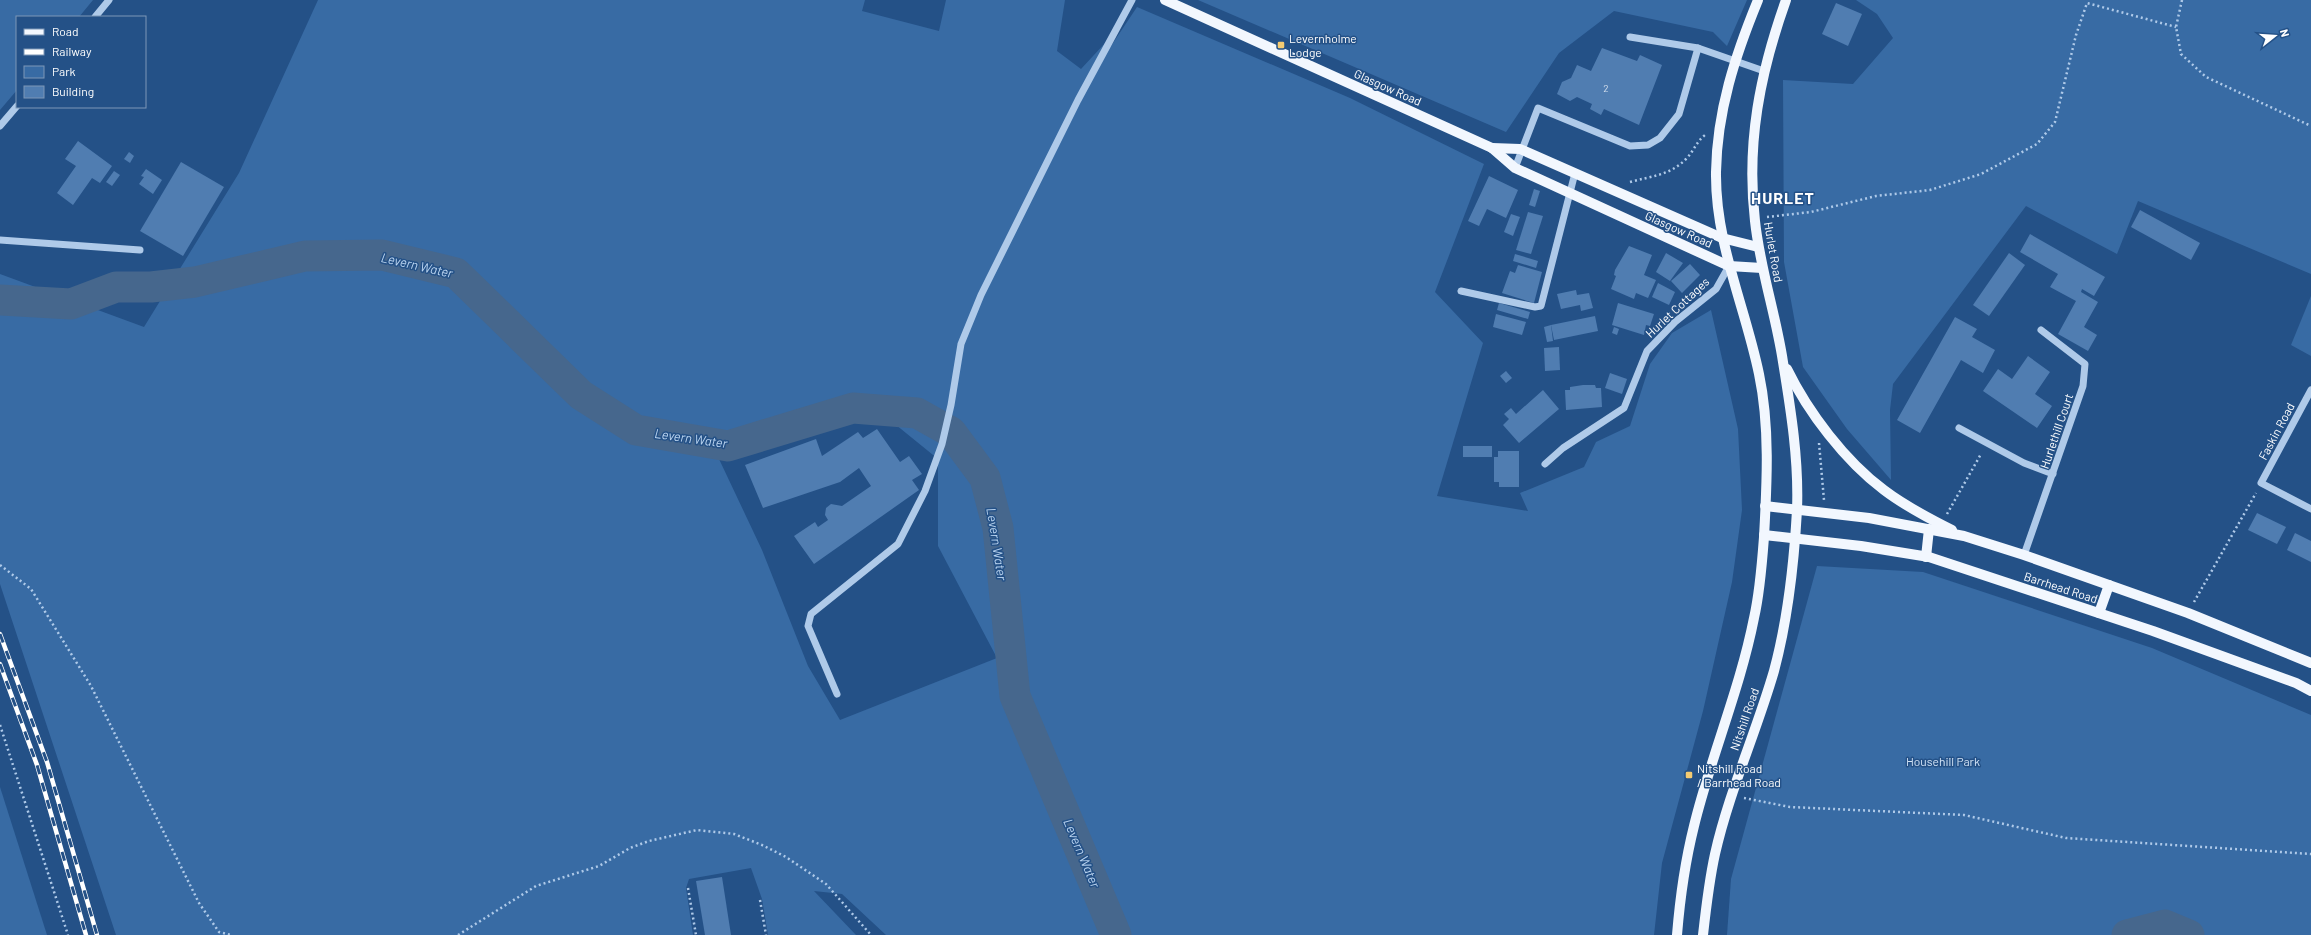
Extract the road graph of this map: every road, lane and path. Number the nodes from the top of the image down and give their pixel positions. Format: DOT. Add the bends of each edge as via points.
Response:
graph roads {
  1 [pos="109,0"];
  2 [pos="1132,0"];
  3 [pos="1165,0"];
  4 [pos="1758,0"];
  5 [pos="1786,0"];
  6 [pos="2182,0"];
  7 [pos="96,16"];
  8 [pos="2176,27"];
  9 [pos="1630,37"];
  10 [pos="1698,48"];
  11 [pos="1734,61"];
  12 [pos="1764,71"];
  13 [pos="16,107"];
  14 [pos="0,126"];
  15 [pos="2311,126"];
  16 [pos="1708,134"];
  17 [pos="1492,148"];
  18 [pos="1520,149"];
  19 [pos="1514,168"];
  20 [pos="1575,173"];
  21 [pos="1569,194"];
  22 [pos="1623,194"];
  23 [pos="1755,219"];
  24 [pos="1722,238"];
  25 [pos="0,240"];
  26 [pos="1758,247"];
  27 [pos="140,250"];
  28 [pos="1729,266"];
  29 [pos="1762,268"];
  30 [pos="1460,290"];
  31 [pos="2042,330"];
  32 [pos="1783,362"];
  33 [pos="2311,391"];
  34 [pos="1824,428"];
  35 [pos="1959,428"];
  36 [pos="1988,443"];
  37 [pos="1545,464"];
  38 [pos="2052,474"];
  39 [pos="2261,483"];
  40 [pos="1765,506"];
  41 [pos="2311,509"];
  42 [pos="1797,510"];
  43 [pos="1825,513"];
  44 [pos="1940,524"];
  45 [pos="1928,530"];
  46 [pos="1764,535"];
  47 [pos="1964,536"];
  48 [pos="1795,539"];
  49 [pos="2024,555"];
  50 [pos="1926,557"];
  51 [pos="0,565"];
  52 [pos="2108,585"];
  53 [pos="2099,613"];
  54 [pos="2188,614"];
  55 [pos="2311,663"];
  56 [pos="2311,691"];
  57 [pos="837,694"];
  58 [pos="0,725"];
  59 [pos="1732,796"];
  60 [pos="2311,854"];
  61 [pos="688,888"];
  62 [pos="760,900"];
  63 [pos="219,933"];
  64 [pos="68,935"];
  65 [pos="231,935"];
  66 [pos="458,935"];
  67 [pos="696,935"];
  68 [pos="766,935"];
  69 [pos="871,935"];
  70 [pos="1677,935"];
  71 [pos="1703,935"];
  1 -- 7 [label="street"];
  2 -- 57 [label="street" via="1078,100 981,295 961,344 942,444 925,491 898,544 811,614 808,626"];
  3 -- 17 [label="main road, Glasgow Road"];
  4 -- 11 [label="main road"];
  5 -- 12 [label="main road, Hurlet Road"];
  6 -- 8 [label="path"];
  8 -- 15 [label="path" via="2181,54 2206,77"];
  8 -- 23 [label="path" via="2087,3 2076,35 2055,122 2036,144 1981,174 1930,190 1876,196 1811,212"];
  9 -- 10 [label="street"];
  10 -- 11 [label="street"];
  10 -- 18 [label="street" via="1679,114 1660,138 1648,144 1630,146 1538,108"];
  11 -- 12 [label="street"];
  11 -- 24 [label="main road" via="1718,133 1716,174"];
  12 -- 23 [label="main road, Hurlet Road" via="1753,136"];
  13 -- 14 [label="street"];
  16 -- 22 [label="path" via="1698,140 1687,158 1672,170 1656,178 1630,182"];
  17 -- 18 [label="main road, Glasgow Road"];
  17 -- 19 [label="main road, Glasgow Road"];
  18 -- 19 [label="street"];
  18 -- 20 [label="main road, Glasgow Road"];
  19 -- 21 [label="main road, Glasgow Road"];
  20 -- 21 [label="street"];
  20 -- 22 [label="main road, Glasgow Road"];
  21 -- 28 [label="main road, Glasgow Road"];
  21 -- 30 [label="street" via="1541,306 1535,307"];
  22 -- 24 [label="main road, Glasgow Road"];
  23 -- 26 [label="main road, Hurlet Road"];
  24 -- 26 [label="main road, Glasgow Road"];
  24 -- 28 [label="main road"];
  25 -- 27 [label="street"];
  26 -- 29 [label="main road, Hurlet Road"];
  28 -- 29 [label="main road"];
  28 -- 37 [label="street, Hurlet Cottages" via="1716,289 1674,322 1647,351 1624,408 1563,448"];
  28 -- 40 [label="main road, Nitshill Road" via="1753,347 1763,398 1766,428"];
  29 -- 32 [label="main road, Hurlet Road"];
  31 -- 38 [label="street, Hurlethill Court" via="2085,364 2083,386"];
  32 -- 34 [label="main road"];
  32 -- 42 [label="main road, Hurlet Road" via="1795,442"];
  33 -- 39 [label="street, Faskin Road"];
  34 -- 43 [label="path" via="1818,445"];
  34 -- 44 [label="main road" via="1840,448 1882,489 1916,512"];
  35 -- 36 [label="street"];
  36 -- 38 [label="street" via="2024,463"];
  36 -- 44 [label="path"];
  38 -- 49 [label="street, Hurlethill Court"];
  39 -- 41 [label="street"];
  39 -- 54 [label="path"];
  40 -- 42 [label="main road, Barrhead Road"];
  40 -- 46 [label="main road, Nitshill Road"];
  42 -- 43 [label="main road, Barrhead Road"];
  42 -- 48 [label="main road, Nitshill Road"];
  43 -- 45 [label="main road, Barrhead Road" via="1870,518"];
  44 -- 47 [label="main road"];
  45 -- 47 [label="main road, Barrhead Road"];
  45 -- 50 [label="main road"];
  46 -- 48 [label="main road, Barrhead Road"];
  46 -- 70 [label="main road, Nitshill Road" via="1755,615 1694,825 1685,865"];
  47 -- 49 [label="main road, Barrhead Road"];
  48 -- 50 [label="main road, Barrhead Road" via="1861,546"];
  48 -- 59 [label="main road, Nitshill Road" via="1784,626 1774,671"];
  49 -- 52 [label="main road, Barrhead Road"];
  50 -- 53 [label="main road, Barrhead Road"];
  51 -- 63 [label="path" via="31,589 91,686 199,903"];
  52 -- 53 [label="main road"];
  52 -- 54 [label="main road, Barrhead Road"];
  53 -- 56 [label="main road, Barrhead Road" via="2296,683"];
  54 -- 55 [label="main road, Barrhead Road"];
  58 -- 64 [label="path"];
  59 -- 60 [label="path" via="1790,807 1964,815 2066,838"];
  59 -- 71 [label="main road, Nitshill Road" via="1715,854"];
  61 -- 67 [label="path"];
  62 -- 68 [label="path"];
  63 -- 65 [label="path"];
  66 -- 69 [label="path" via="536,886 598,866 630,848 649,841 697,830 734,834 786,857 826,884"];
}
